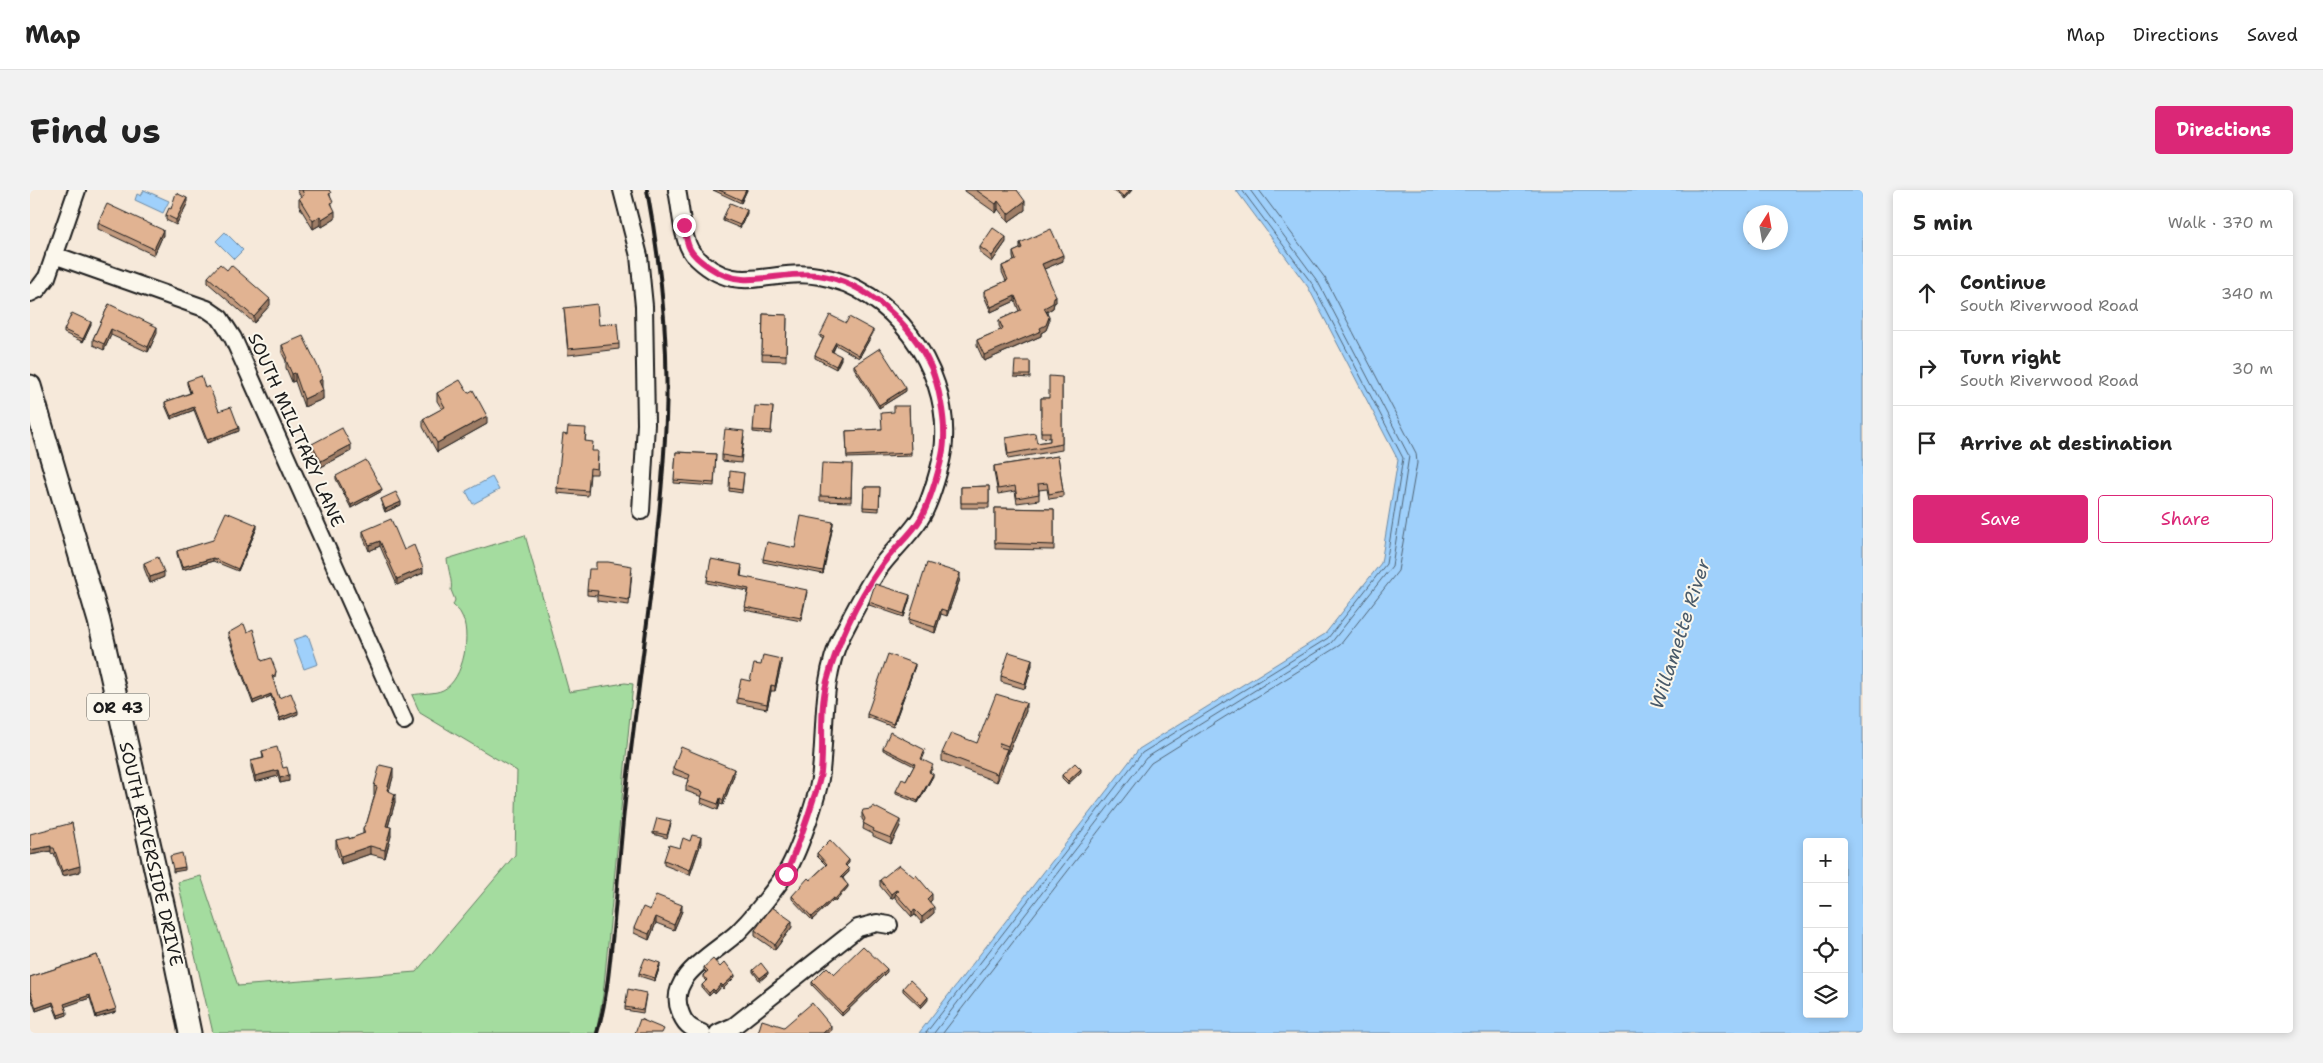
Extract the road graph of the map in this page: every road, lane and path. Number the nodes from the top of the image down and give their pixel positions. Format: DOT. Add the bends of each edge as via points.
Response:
graph roads {
  1 [pos="77,190"];
  2 [pos="622,190"];
  3 [pos="677,190"];
  4 [pos="54,255"];
  5 [pos="30,293"];
  6 [pos="30,386"];
  7 [pos="641,510"];
  8 [pos="404,721"];
  9 [pos="889,925"];
  10 [pos="190,1033"];
  11 [pos="702,1033"];
  12 [pos="718,1033"];
  1 -- 4 [label="street"];
  2 -- 7 [label="street" via="639,256 644,306 646,424"];
  3 -- 11 [label="street" via="687,246 718,274 744,280 802,274 832,278 879,302 911,335 931,368 941,405 944,440 935,481 921,518 880,568 841,637 826,683 821,773 803,834 786,874 755,915 681,981 676,1003 684,1022"];
  4 -- 5 [label="street" via="44,283"];
  4 -- 8 [label="street, SOUTH MILITARY LANE" via="183,299 220,318 237,347"];
  6 -- 10 [label="main road, SOUTH RIVERSIDE DRIVE / OR 43" via="99,621"];
  9 -- 12 [label="street" via="877,923 858,928 734,1026"];
}
